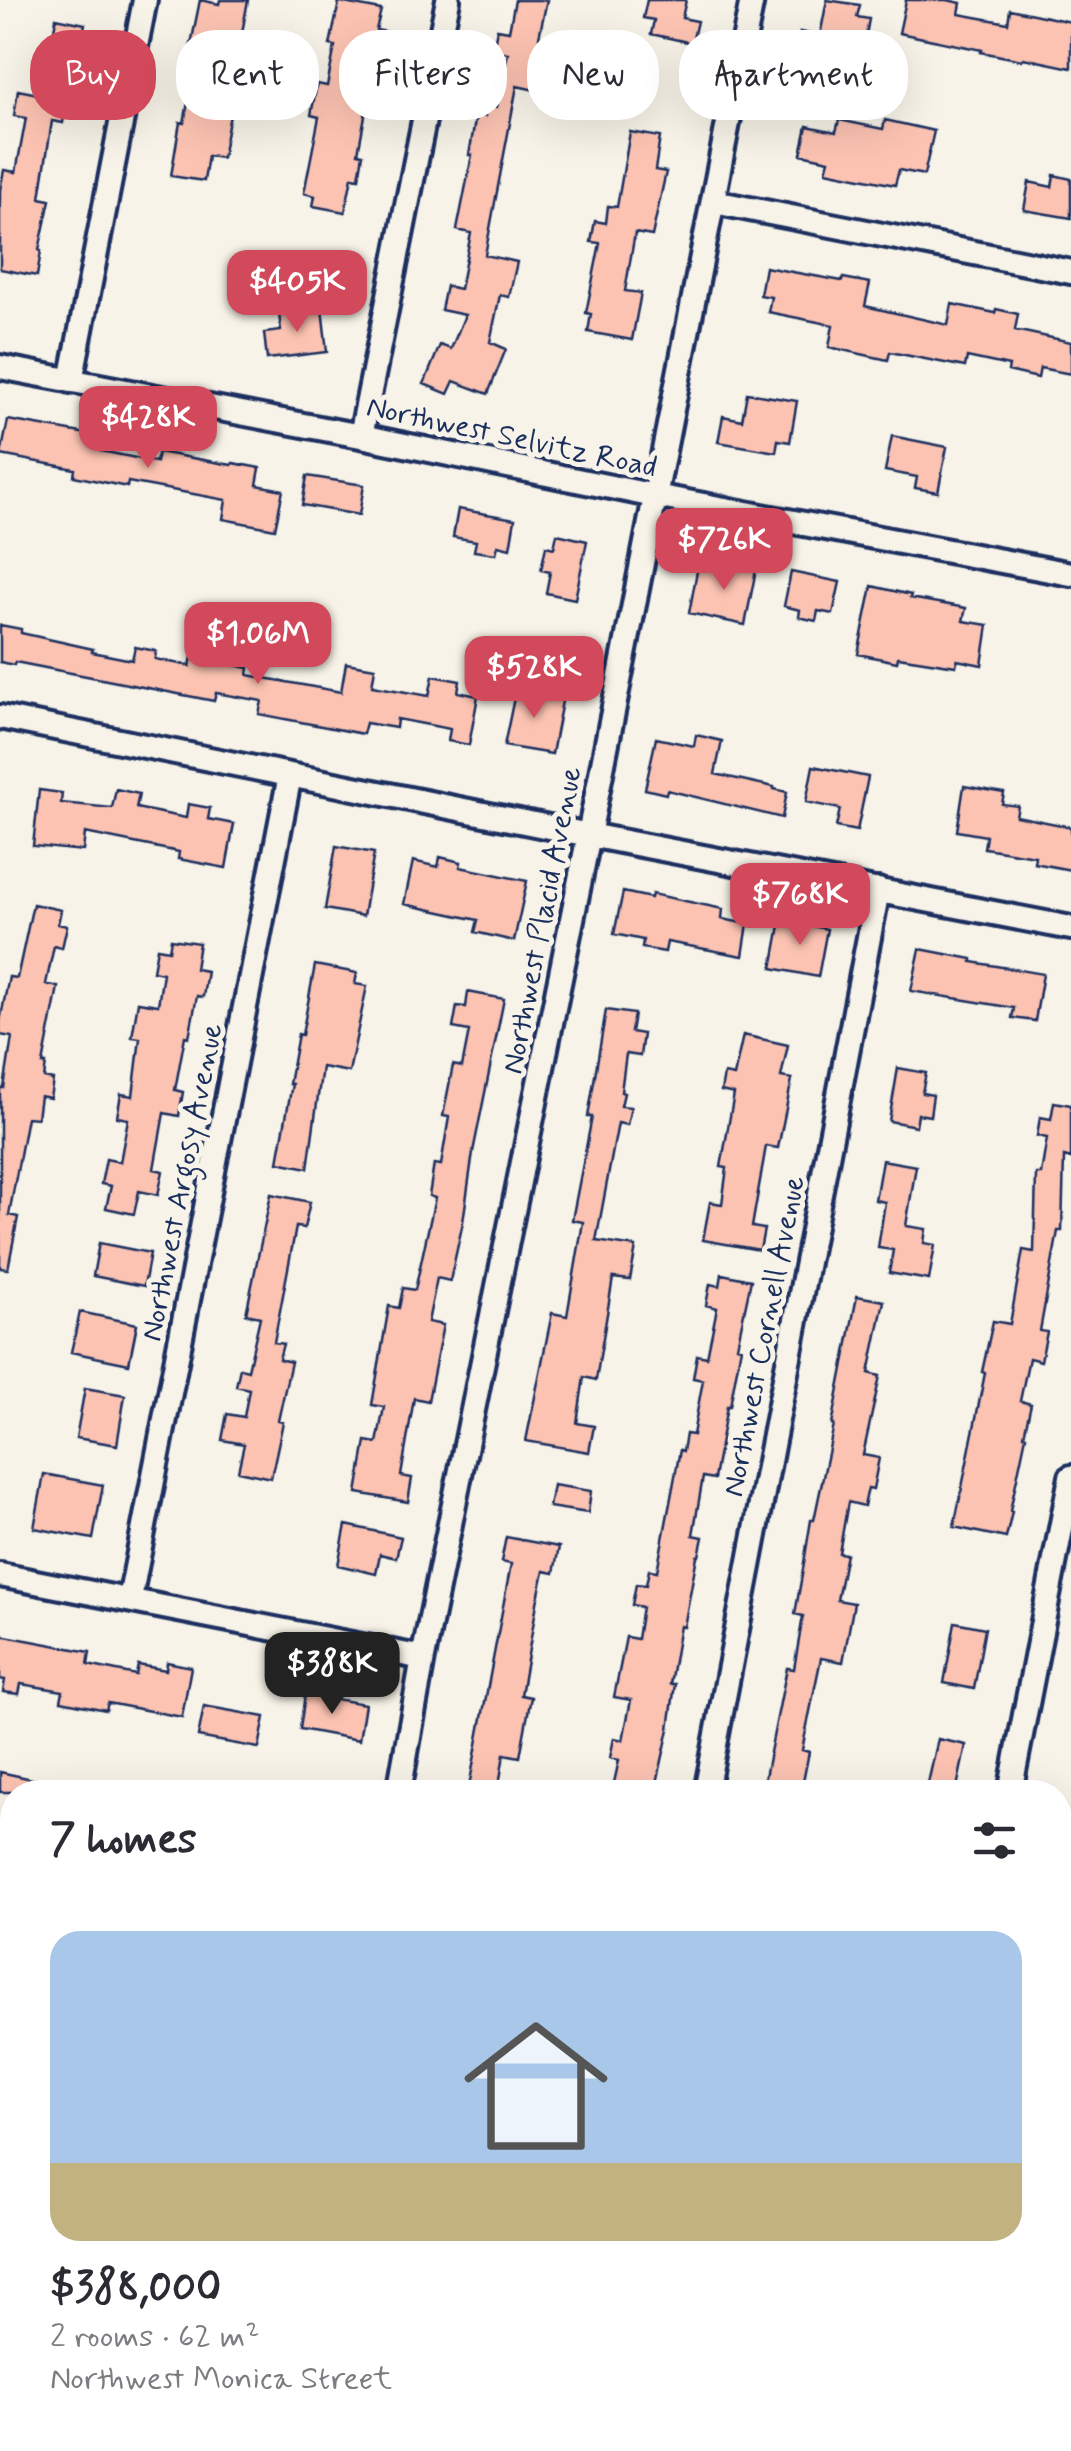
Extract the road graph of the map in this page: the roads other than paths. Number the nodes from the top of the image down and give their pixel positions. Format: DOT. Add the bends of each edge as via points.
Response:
graph roads {
  1 [pos="146,0"];
  2 [pos="448,0"];
  3 [pos="752,0"];
  4 [pos="714,202"];
  5 [pos="1071,272"];
  6 [pos="0,367"];
  7 [pos="71,381"];
  8 [pos="362,436"];
  9 [pos="655,496"];
  10 [pos="1071,574"];
  11 [pos="1,721"];
  12 [pos="290,776"];
  13 [pos="589,835"];
  14 [pos="878,890"];
  15 [pos="1071,928"];
  16 [pos="1071,1476"];
  17 [pos="0,1575"];
  18 [pos="130,1599"];
  19 [pos="423,1658"];
  20 [pos="401,1780"];
  21 [pos="708,1780"];
  22 [pos="1012,1780"];
  1 -- 7 [label="street"];
  2 -- 8 [label="street"];
  3 -- 4 [label="street, Northwest Placid Avenue"];
  4 -- 5 [label="street"];
  4 -- 9 [label="street, Northwest Placid Avenue"];
  6 -- 7 [label="street, Northwest Selvitz Road"];
  7 -- 8 [label="street, Northwest Selvitz Road"];
  8 -- 9 [label="street, Northwest Selvitz Road"];
  9 -- 10 [label="street, Northwest Selvitz Road"];
  9 -- 13 [label="street, Northwest Placid Avenue"];
  11 -- 12 [label="street"];
  12 -- 13 [label="street"];
  12 -- 18 [label="street, Northwest Argosy Avenue"];
  13 -- 14 [label="street"];
  13 -- 19 [label="street, Northwest Placid Avenue"];
  14 -- 15 [label="street"];
  14 -- 21 [label="street, Northwest Cornell Avenue"];
  16 -- 22 [label="street"];
  17 -- 18 [label="street"];
  18 -- 19 [label="street"];
  19 -- 20 [label="street, Northwest Placid Avenue"];
}
